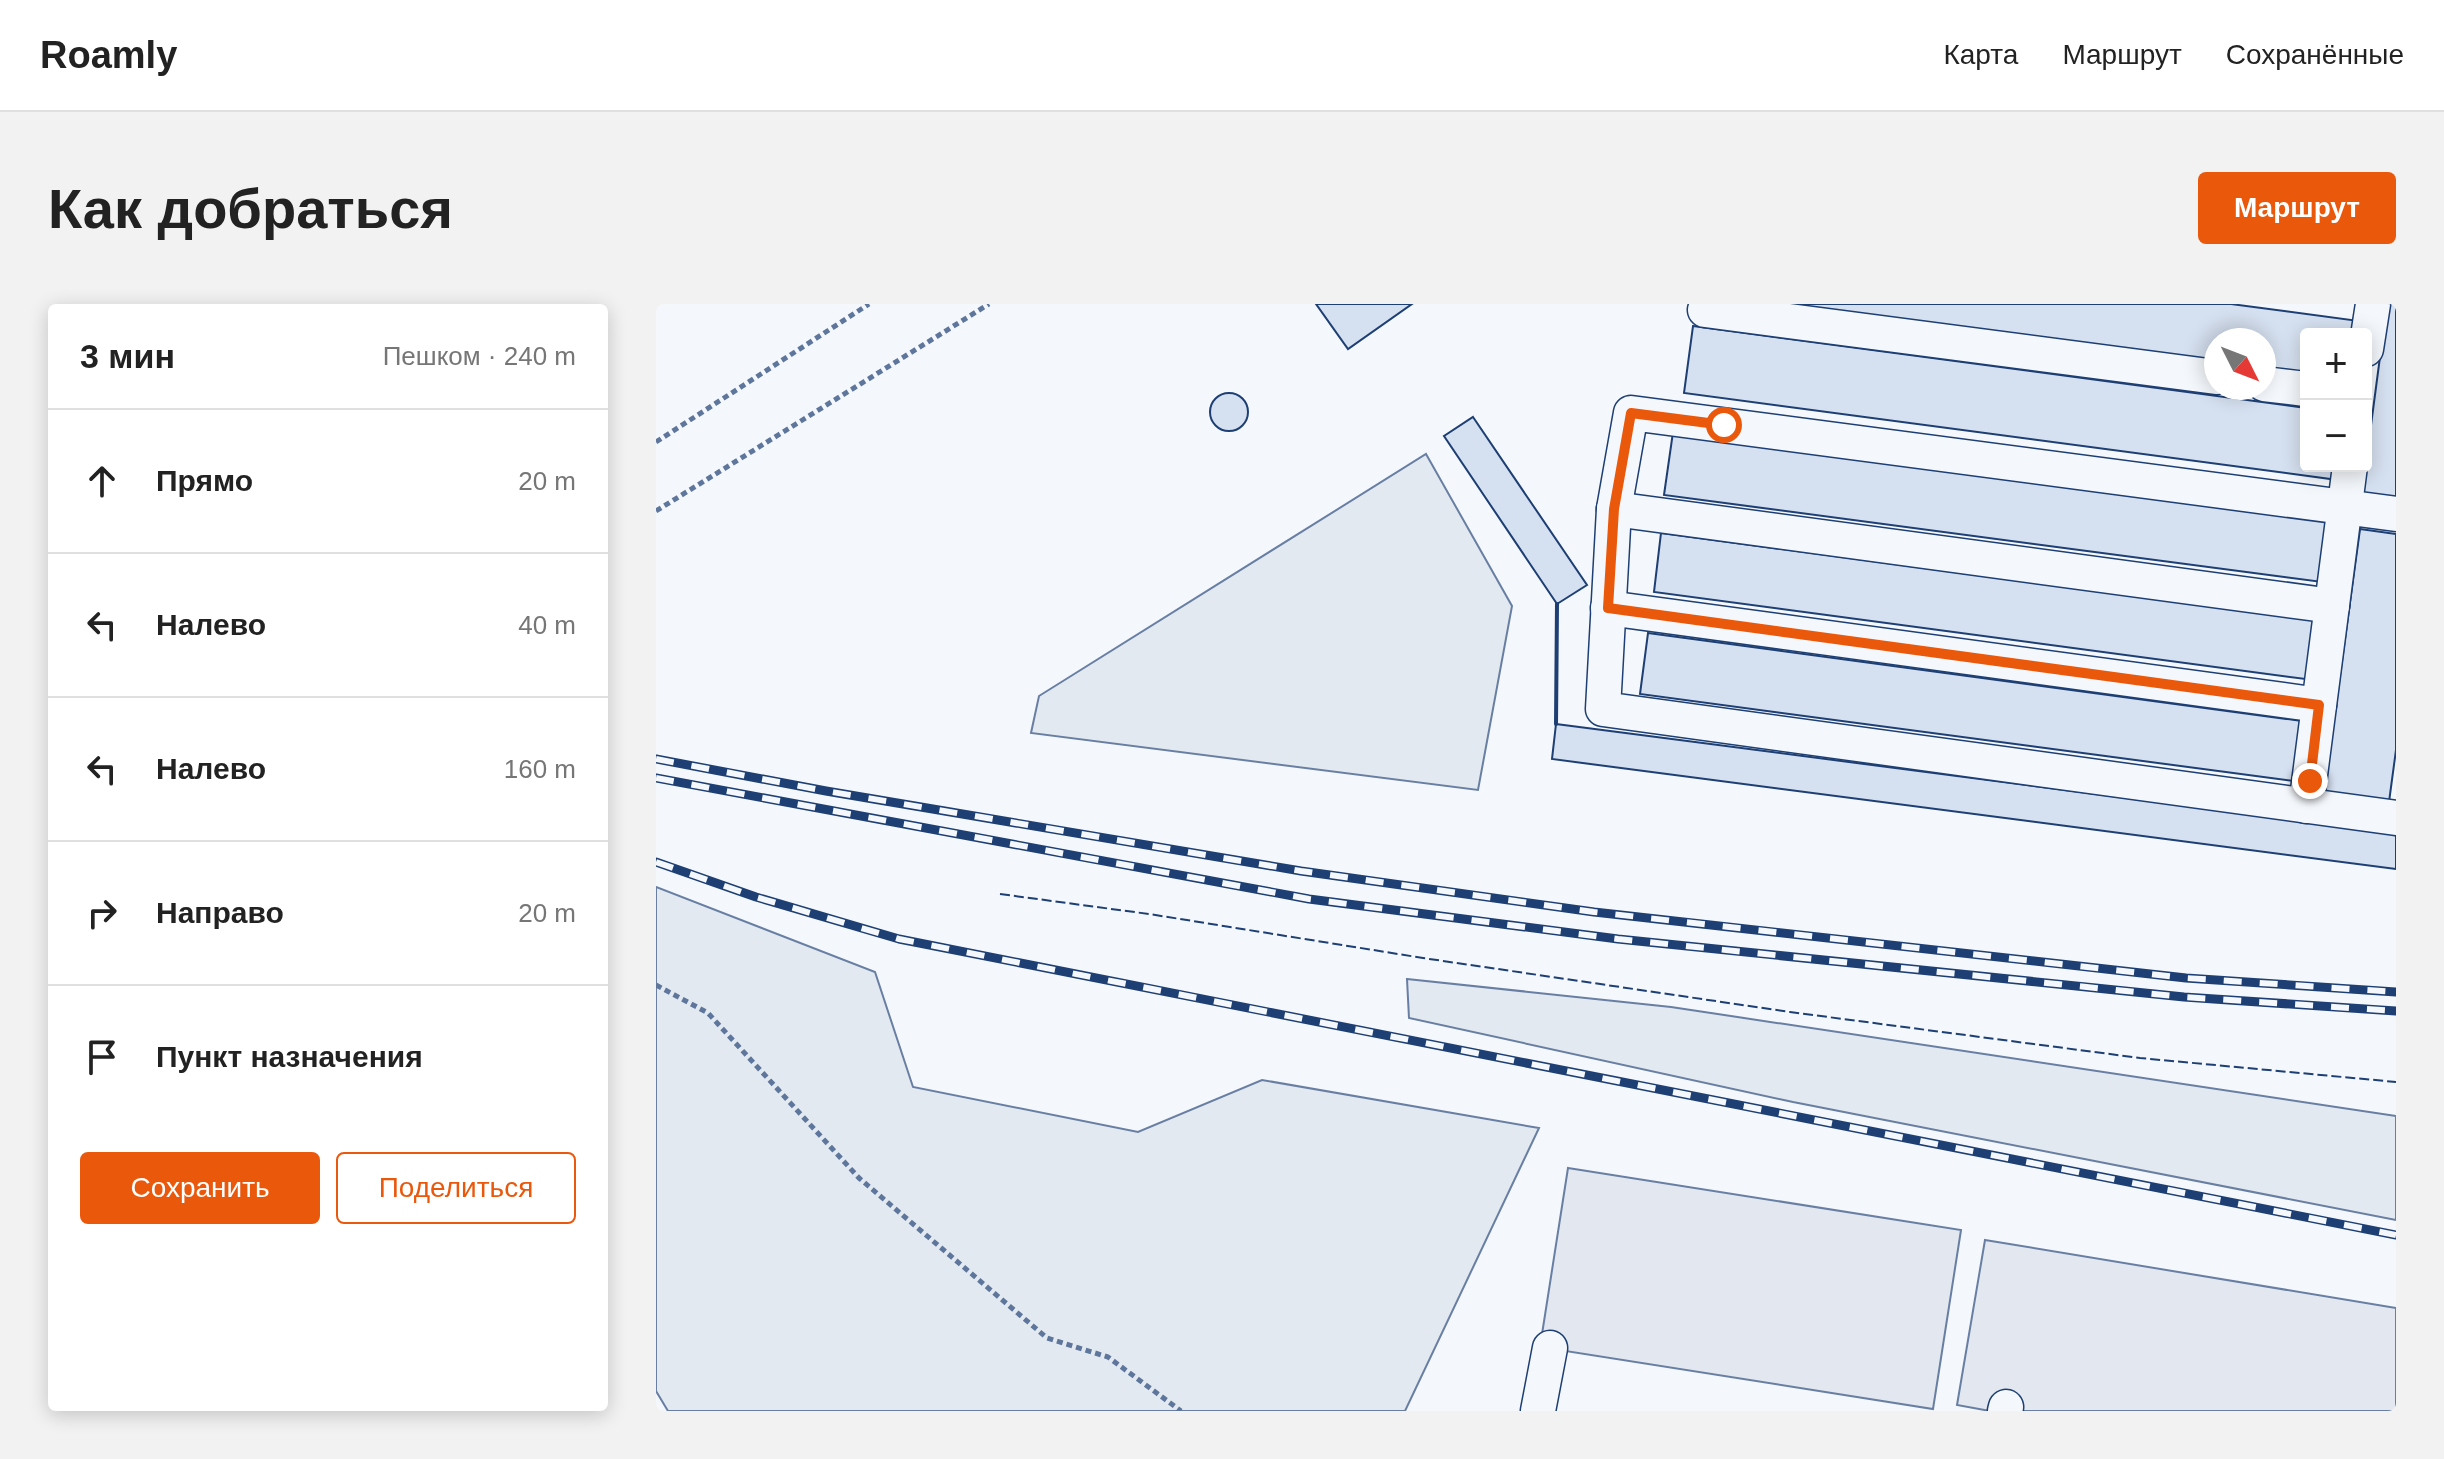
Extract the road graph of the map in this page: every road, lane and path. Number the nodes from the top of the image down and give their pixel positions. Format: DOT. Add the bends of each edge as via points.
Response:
graph roads {
  1 [pos="869,304"];
  2 [pos="989,304"];
  3 [pos="2373,304"];
  4 [pos="1705,310"];
  5 [pos="2369,328"];
  6 [pos="2204,375"];
  7 [pos="2276,385"];
  8 [pos="2300,388"];
  9 [pos="656,442"];
  10 [pos="2349,472"];
  11 [pos="2345,507"];
  12 [pos="1614,509"];
  13 [pos="656,511"];
  14 [pos="2396,514"];
  15 [pos="2332,606"];
  16 [pos="1608,608"];
  17 [pos="2319,705"];
  18 [pos="2306,806"];
  19 [pos="2396,818"];
  20 [pos="656,985"];
  21 [pos="1550,1348"];
  22 [pos="1181,1411"];
  23 [pos="1538,1411"];
  1 -- 9 [label="path"];
  2 -- 13 [label="path"];
  3 -- 5 [label="lane"];
  4 -- 6 [label="lane"];
  7 -- 8 [label="lane"];
  10 -- 11 [label="lane"];
  11 -- 12 [label="lane" via="1631,413"];
  11 -- 14 [label="lane"];
  11 -- 15 [label="lane"];
  12 -- 15 [label="lane"];
  12 -- 16 [label="lane"];
  15 -- 17 [label="lane"];
  16 -- 17 [label="lane"];
  16 -- 18 [label="lane" via="1603,709"];
  17 -- 18 [label="lane"];
  18 -- 19 [label="lane"];
  20 -- 22 [label="path" via="708,1013 859,1178 1047,1338 1108,1357"];
  21 -- 23 [label="lane"];
}
